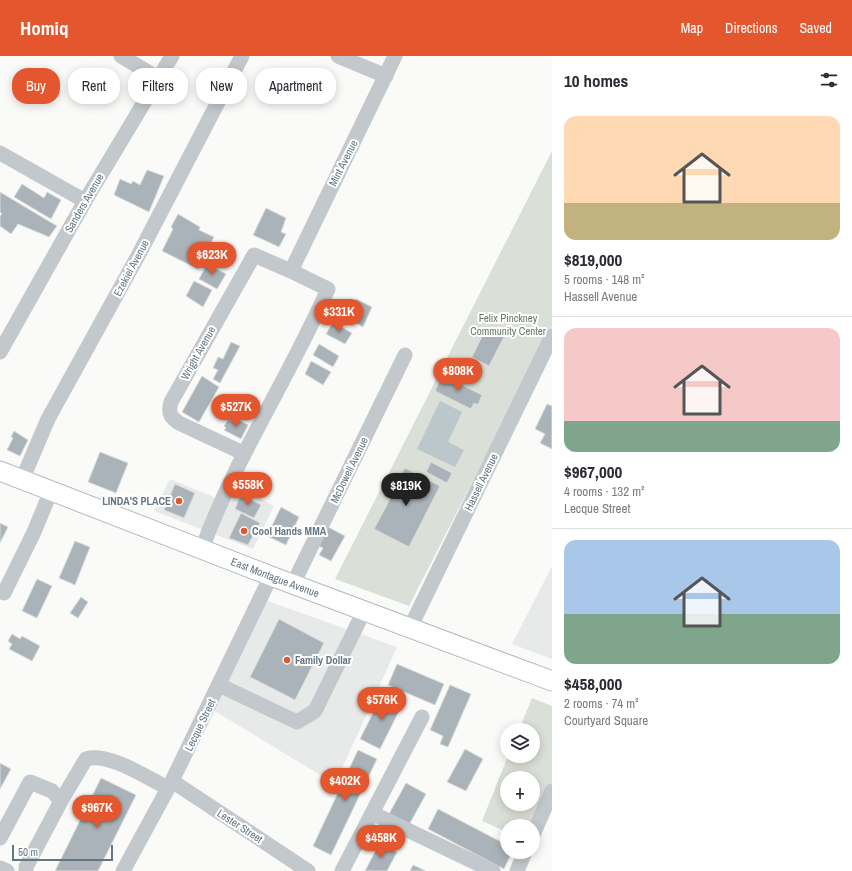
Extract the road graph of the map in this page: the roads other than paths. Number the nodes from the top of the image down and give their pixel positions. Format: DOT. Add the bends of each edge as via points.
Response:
graph roads {
  1 [pos="121,56"];
  2 [pos="172,56"];
  3 [pos="242,56"];
  4 [pos="338,56"];
  5 [pos="395,56"];
  6 [pos="141,68"];
  7 [pos="164,68"];
  8 [pos="386,76"];
  9 [pos="143,104"];
  10 [pos="0,153"];
  11 [pos="85,202"];
  12 [pos="291,270"];
  13 [pos="552,336"];
  14 [pos="0,352"];
  15 [pos="405,355"];
  16 [pos="243,453"];
  17 [pos="0,471"];
  18 [pos="22,480"];
  19 [pos="51,491"];
  20 [pos="202,549"];
  21 [pos="272,576"];
  22 [pos="293,584"];
  23 [pos="4,593"];
  24 [pos="364,611"];
  25 [pos="410,628"];
  26 [pos="552,681"];
  27 [pos="220,685"];
  28 [pos="422,717"];
  29 [pos="170,784"];
  30 [pos="552,791"];
  31 [pos="61,801"];
  32 [pos="372,812"];
  33 [pos="540,819"];
  34 [pos="0,838"];
  35 [pos="522,859"];
  36 [pos="0,868"];
  37 [pos="26,869"];
  38 [pos="7,871"];
  39 [pos="123,871"];
  40 [pos="308,871"];
  41 [pos="342,871"];
  42 [pos="494,871"];
  43 [pos="517,871"];
  1 -- 6 [label="street"];
  2 -- 7 [label="street, Sanders Avenue"];
  3 -- 18 [label="street, Ezekiel Avenue" via="139,254 48,419"];
  4 -- 8 [label="street"];
  5 -- 8 [label="street, Mint Avenue"];
  8 -- 12 [label="street, Mint Avenue"];
  9 -- 11 [label="street, Sanders Avenue"];
  10 -- 11 [label="street"];
  11 -- 14 [label="street, Sanders Avenue"];
  12 -- 16 [label="street" via="328,289 310,330"];
  12 -- 16 [label="street, Wright Avenue" via="254,255 171,402 169,410 175,420"];
  13 -- 25 [label="street, Hassell Avenue"];
  15 -- 22 [label="street, McDowell Avenue"];
  16 -- 20 [label="street"];
  17 -- 18 [label="main road, East Montague Avenue"];
  18 -- 19 [label="main road, East Montague Avenue"];
  19 -- 20 [label="main road, East Montague Avenue"];
  19 -- 23 [label="street"];
  20 -- 21 [label="main road, East Montague Avenue"];
  21 -- 22 [label="main road, East Montague Avenue"];
  21 -- 27 [label="street, Lecque Street"];
  22 -- 24 [label="main road, East Montague Avenue"];
  24 -- 25 [label="main road, East Montague Avenue"];
  24 -- 27 [label="street" via="315,711 297,722"];
  25 -- 26 [label="main road, East Montague Avenue"];
  27 -- 29 [label="street, Lecque Street"];
  28 -- 32 [label="street"];
  29 -- 31 [label="street, Lester Street" via="111,760 92,757 86,758"];
  29 -- 39 [label="street, Lecque Street"];
  29 -- 40 [label="street, Lester Street"];
  30 -- 33 [label="street"];
  31 -- 34 [label="street" via="52,791 30,782"];
  31 -- 37 [label="street"];
  32 -- 41 [label="street"];
  32 -- 42 [label="street"];
  35 -- 43 [label="street"];
  36 -- 38 [label="street"];
}
